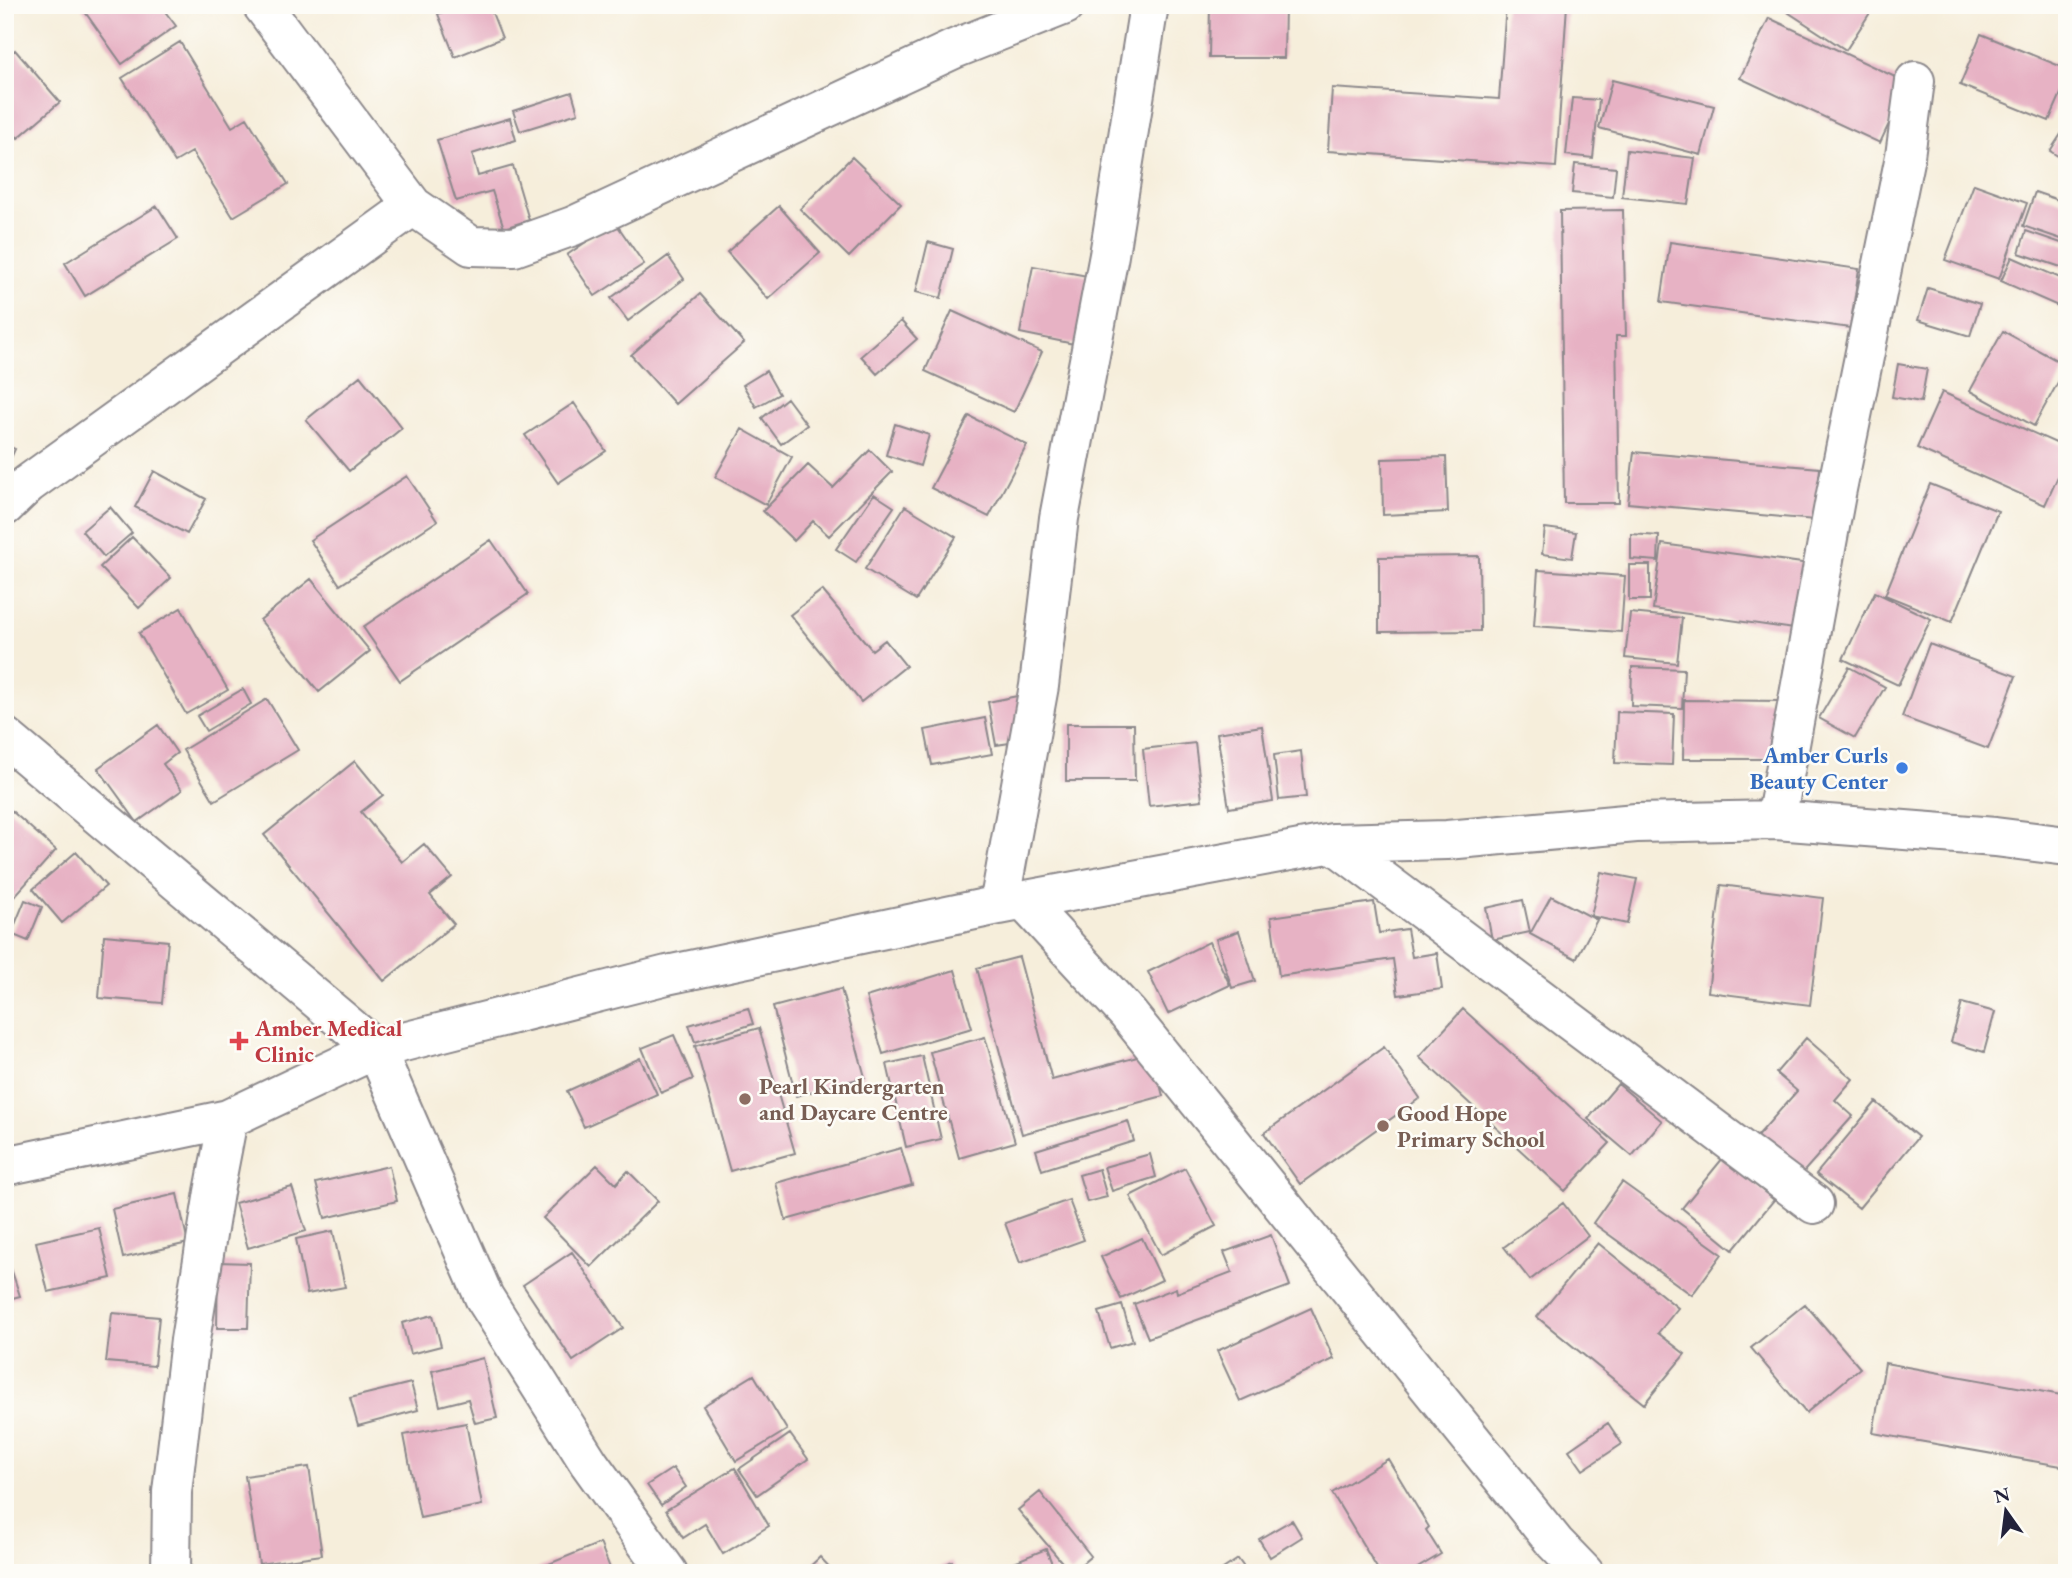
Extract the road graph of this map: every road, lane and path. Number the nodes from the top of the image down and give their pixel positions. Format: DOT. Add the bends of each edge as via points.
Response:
graph roads {
  1 [pos="262,5"];
  2 [pos="1065,5"];
  3 [pos="1149,5"];
  4 [pos="1915,81"];
  5 [pos="413,206"];
  6 [pos="5,506"];
  7 [pos="5,737"];
  8 [pos="1776,820"];
  9 [pos="1333,843"];
  10 [pos="2067,846"];
  11 [pos="1012,903"];
  12 [pos="376,1049"];
  13 [pos="228,1118"];
  14 [pos="5,1166"];
  15 [pos="1814,1204"];
  16 [pos="171,1573"];
  17 [pos="668,1573"];
  18 [pos="1584,1573"];
  1 -- 5 [label="street"];
  2 -- 5 [label="street" via="954,49 573,226 514,247 471,246"];
  3 -- 11 [label="street" via="1110,255 1059,518"];
  4 -- 8 [label="street" via="1903,170"];
  5 -- 6 [label="street" via="28,484"];
  7 -- 12 [label="street"];
  8 -- 9 [label="street" via="1636,823 1447,840"];
  8 -- 10 [label="street"];
  9 -- 11 [label="street"];
  9 -- 15 [label="street"];
  11 -- 12 [label="street" via="667,975"];
  11 -- 18 [label="street" via="1128,1014 1555,1543"];
  12 -- 13 [label="street"];
  12 -- 17 [label="street" via="484,1297 589,1463"];
  13 -- 14 [label="street"];
  13 -- 16 [label="street" via="190,1340 172,1492"];
}
